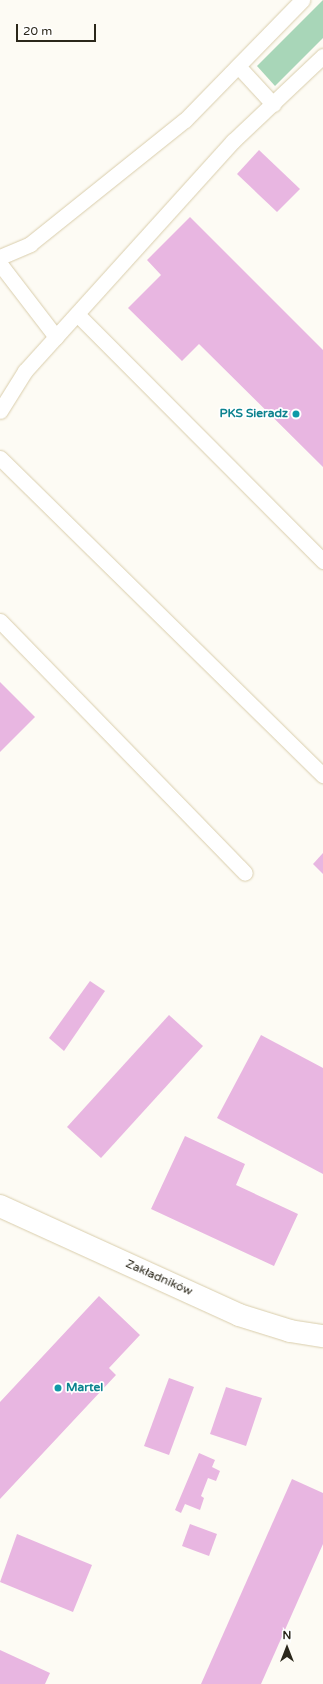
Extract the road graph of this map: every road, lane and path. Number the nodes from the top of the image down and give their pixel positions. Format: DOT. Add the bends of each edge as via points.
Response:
graph roads {
  1 [pos="302,0"];
  2 [pos="323,56"];
  3 [pos="238,66"];
  4 [pos="272,104"];
  5 [pos="0,257"];
  6 [pos="0,264"];
  7 [pos="77,314"];
  8 [pos="56,337"];
  9 [pos="0,411"];
  10 [pos="0,458"];
  11 [pos="323,561"];
  12 [pos="2,628"];
  13 [pos="323,775"];
  14 [pos="245,873"];
  15 [pos="0,1206"];
  16 [pos="323,1336"];
  1 -- 3 [label="lane"];
  2 -- 4 [label="lane"];
  3 -- 4 [label="lane"];
  3 -- 5 [label="lane" via="179,125 30,244"];
  4 -- 7 [label="lane" via="233,141"];
  6 -- 8 [label="lane"];
  7 -- 8 [label="lane"];
  7 -- 11 [label="lane"];
  8 -- 9 [label="lane" via="25,371"];
  10 -- 13 [label="lane"];
  12 -- 14 [label="lane"];
  15 -- 16 [label="street, Zakładników" via="239,1315 290,1331"];
}
